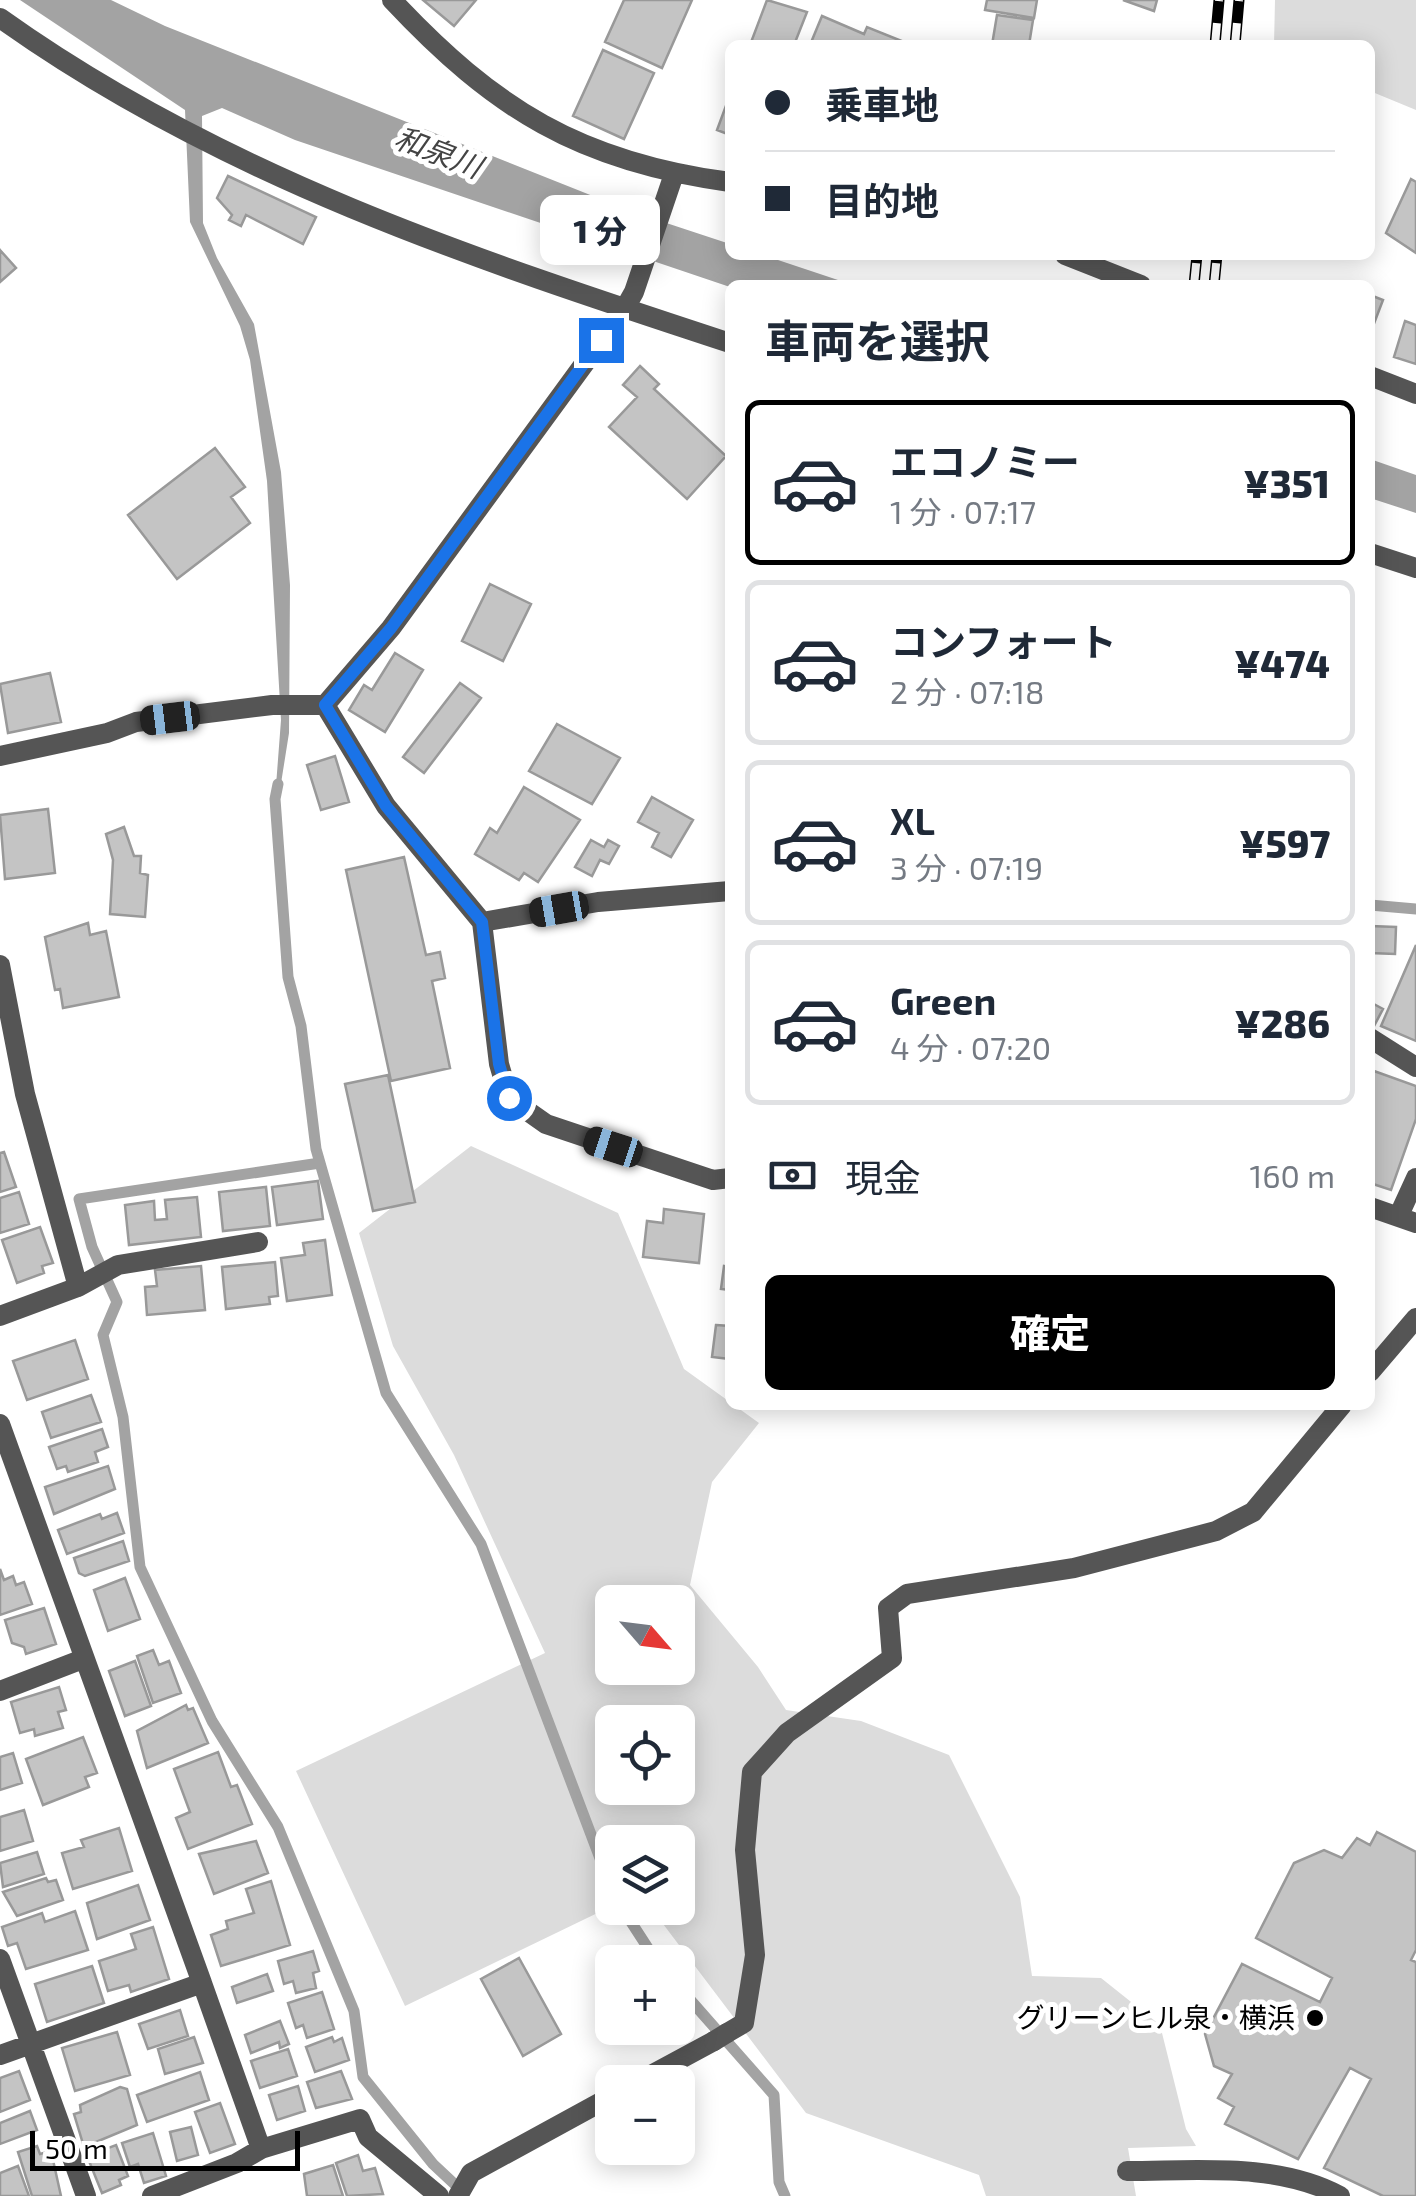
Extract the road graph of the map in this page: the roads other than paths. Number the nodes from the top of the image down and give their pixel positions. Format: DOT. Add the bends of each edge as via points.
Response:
graph roads {
  1 [pos="392,0"];
  2 [pos="0,18"];
  3 [pos="674,174"];
  4 [pos="725,181"];
  5 [pos="1078,260"];
  6 [pos="1128,280"];
  7 [pos="624,308"];
  8 [pos="725,340"];
  9 [pos="1375,378"];
  10 [pos="1416,394"];
  11 [pos="1375,554"];
  12 [pos="1416,568"];
  13 [pos="318,704"];
  14 [pos="0,756"];
  15 [pos="725,892"];
  16 [pos="482,922"];
  17 [pos="0,965"];
  18 [pos="1375,1041"];
  19 [pos="1416,1067"];
  20 [pos="1416,1178"];
  21 [pos="725,1179"];
  22 [pos="1375,1209"];
  23 [pos="1407,1220"];
  24 [pos="258,1242"];
  25 [pos="78,1287"];
  26 [pos="0,1316"];
  27 [pos="1416,1318"];
  28 [pos="1375,1366"];
  29 [pos="1338,1410"];
  30 [pos="0,1424"];
  31 [pos="83,1660"];
  32 [pos="0,1690"];
  33 [pos="0,1959"];
  34 [pos="202,1983"];
  35 [pos="30,2043"];
  36 [pos="0,2055"];
  37 [pos="669,2065"];
  38 [pos="595,2105"];
  39 [pos="261,2149"];
  40 [pos="1127,2171"];
  41 [pos="86,2196"];
  42 [pos="152,2196"];
  43 [pos="440,2196"];
  44 [pos="458,2196"];
  45 [pos="1340,2196"];
  1 -- 3 [label="street" via="472,80 528,118 607,154"];
  2 -- 7 [label="street" via="68,67 169,125 318,197"];
  3 -- 4 [label="street"];
  3 -- 7 [label="street"];
  5 -- 6 [label="street"];
  7 -- 8 [label="street"];
  7 -- 13 [label="street" via="391,628"];
  9 -- 10 [label="street"];
  11 -- 12 [label="street"];
  13 -- 14 [label="street" via="136,722"];
  13 -- 16 [label="street" via="386,806"];
  15 -- 16 [label="street" via="598,902"];
  16 -- 21 [label="street" via="509,1098 546,1124"];
  17 -- 25 [label="street" via="26,1094"];
  18 -- 19 [label="street"];
  20 -- 23 [label="street"];
  22 -- 23 [label="street"];
  24 -- 25 [label="street" via="118,1265"];
  25 -- 26 [label="street"];
  27 -- 28 [label="street"];
  29 -- 37 [label="street" via="1253,1512 1216,1531 1074,1568 892,1602 892,1658 788,1733 752,1772 745,1850 755,1956 744,2023"];
  30 -- 31 [label="street"];
  31 -- 32 [label="street"];
  31 -- 34 [label="street"];
  33 -- 35 [label="street"];
  34 -- 35 [label="street"];
  34 -- 39 [label="street"];
  35 -- 36 [label="street"];
  35 -- 41 [label="street"];
  38 -- 44 [label="street" via="471,2173"];
  39 -- 42 [label="street"];
  39 -- 43 [label="street" via="360,2119 368,2137"];
  40 -- 45 [label="street" via="1246,2171 1316,2183"];
}
